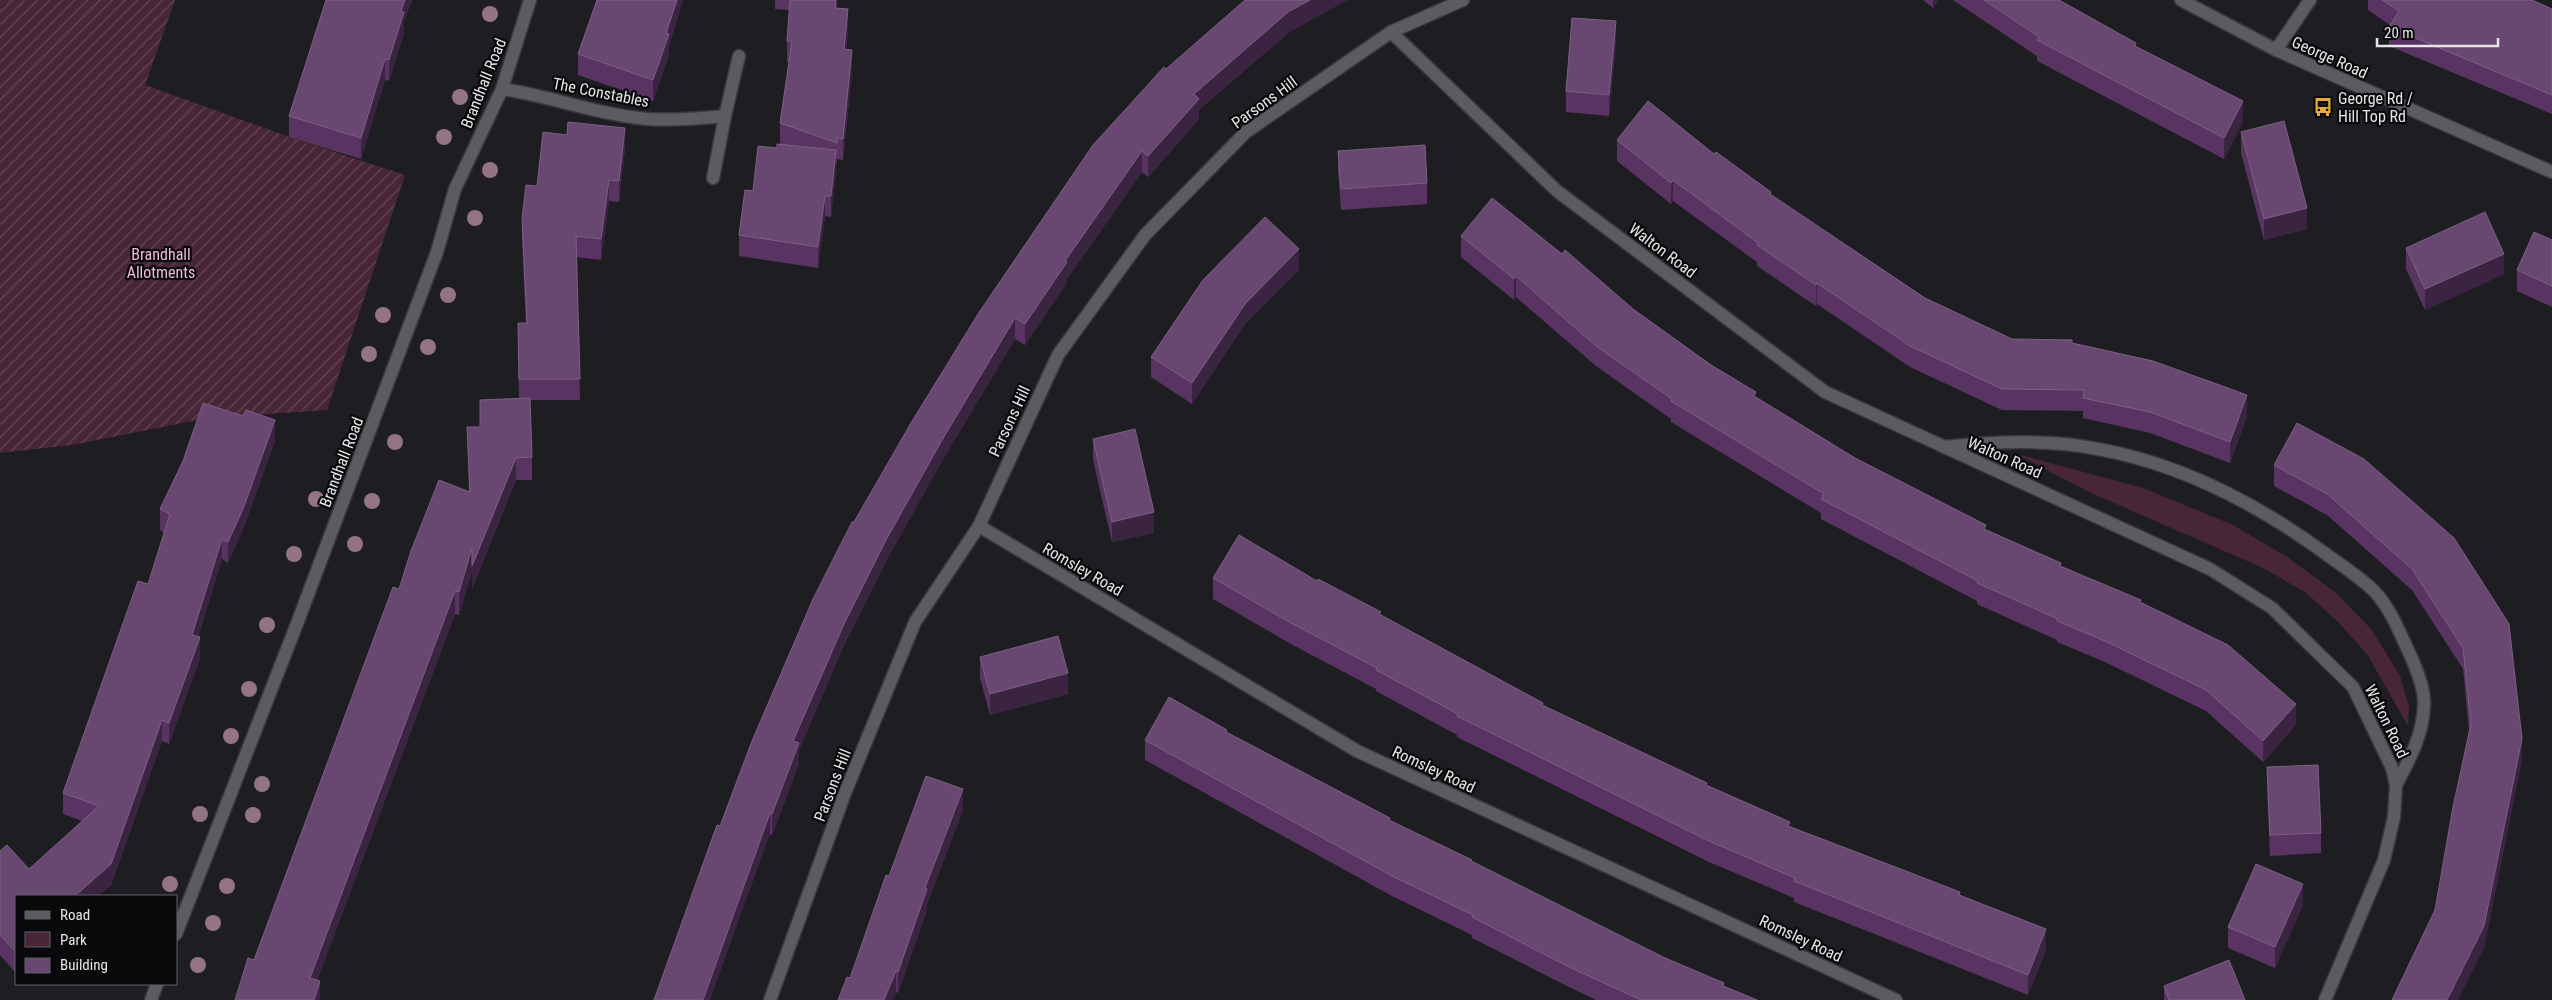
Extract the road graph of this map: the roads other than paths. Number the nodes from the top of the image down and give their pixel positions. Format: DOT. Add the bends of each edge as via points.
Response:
graph roads {
  1 [pos="530,0"];
  2 [pos="1463,0"];
  3 [pos="2181,0"];
  4 [pos="2310,0"];
  5 [pos="1391,32"];
  6 [pos="2276,50"];
  7 [pos="739,56"];
  8 [pos="502,88"];
  9 [pos="725,116"];
  10 [pos="2552,172"];
  11 [pos="713,178"];
  12 [pos="1944,447"];
  13 [pos="979,526"];
  14 [pos="2396,785"];
  15 [pos="178,929"];
  16 [pos="157,985"];
  17 [pos="150,1000"];
  18 [pos="770,1000"];
  19 [pos="1896,1000"];
  20 [pos="2325,1000"];
  1 -- 8 [label="street, Brandhall Road"];
  2 -- 5 [label="street, Parsons Hill"];
  3 -- 6 [label="street, George Road"];
  4 -- 6 [label="street"];
  5 -- 12 [label="street, Walton Road" via="1557,191 1825,392"];
  5 -- 13 [label="street, Parsons Hill" via="1246,132 1145,235 1058,355"];
  6 -- 10 [label="street, George Road"];
  7 -- 9 [label="street"];
  8 -- 9 [label="street, The Constables" via="565,104 648,119"];
  8 -- 15 [label="street, Brandhall Road" via="455,189 437,252"];
  9 -- 11 [label="street"];
  12 -- 14 [label="street, Walton Road" via="2210,569 2272,608 2353,687 2392,768"];
  12 -- 14 [label="street" via="2055,443 2099,449 2150,462 2251,505 2298,533 2340,564 2375,592 2417,670 2424,700 2421,723 2416,746"];
  13 -- 18 [label="street, Parsons Hill" via="915,622 845,793"];
  13 -- 19 [label="street, Romsley Road" via="1356,751"];
  14 -- 20 [label="street, Walton Road" via="2394,817 2384,860"];
  16 -- 17 [label="street"];
}
